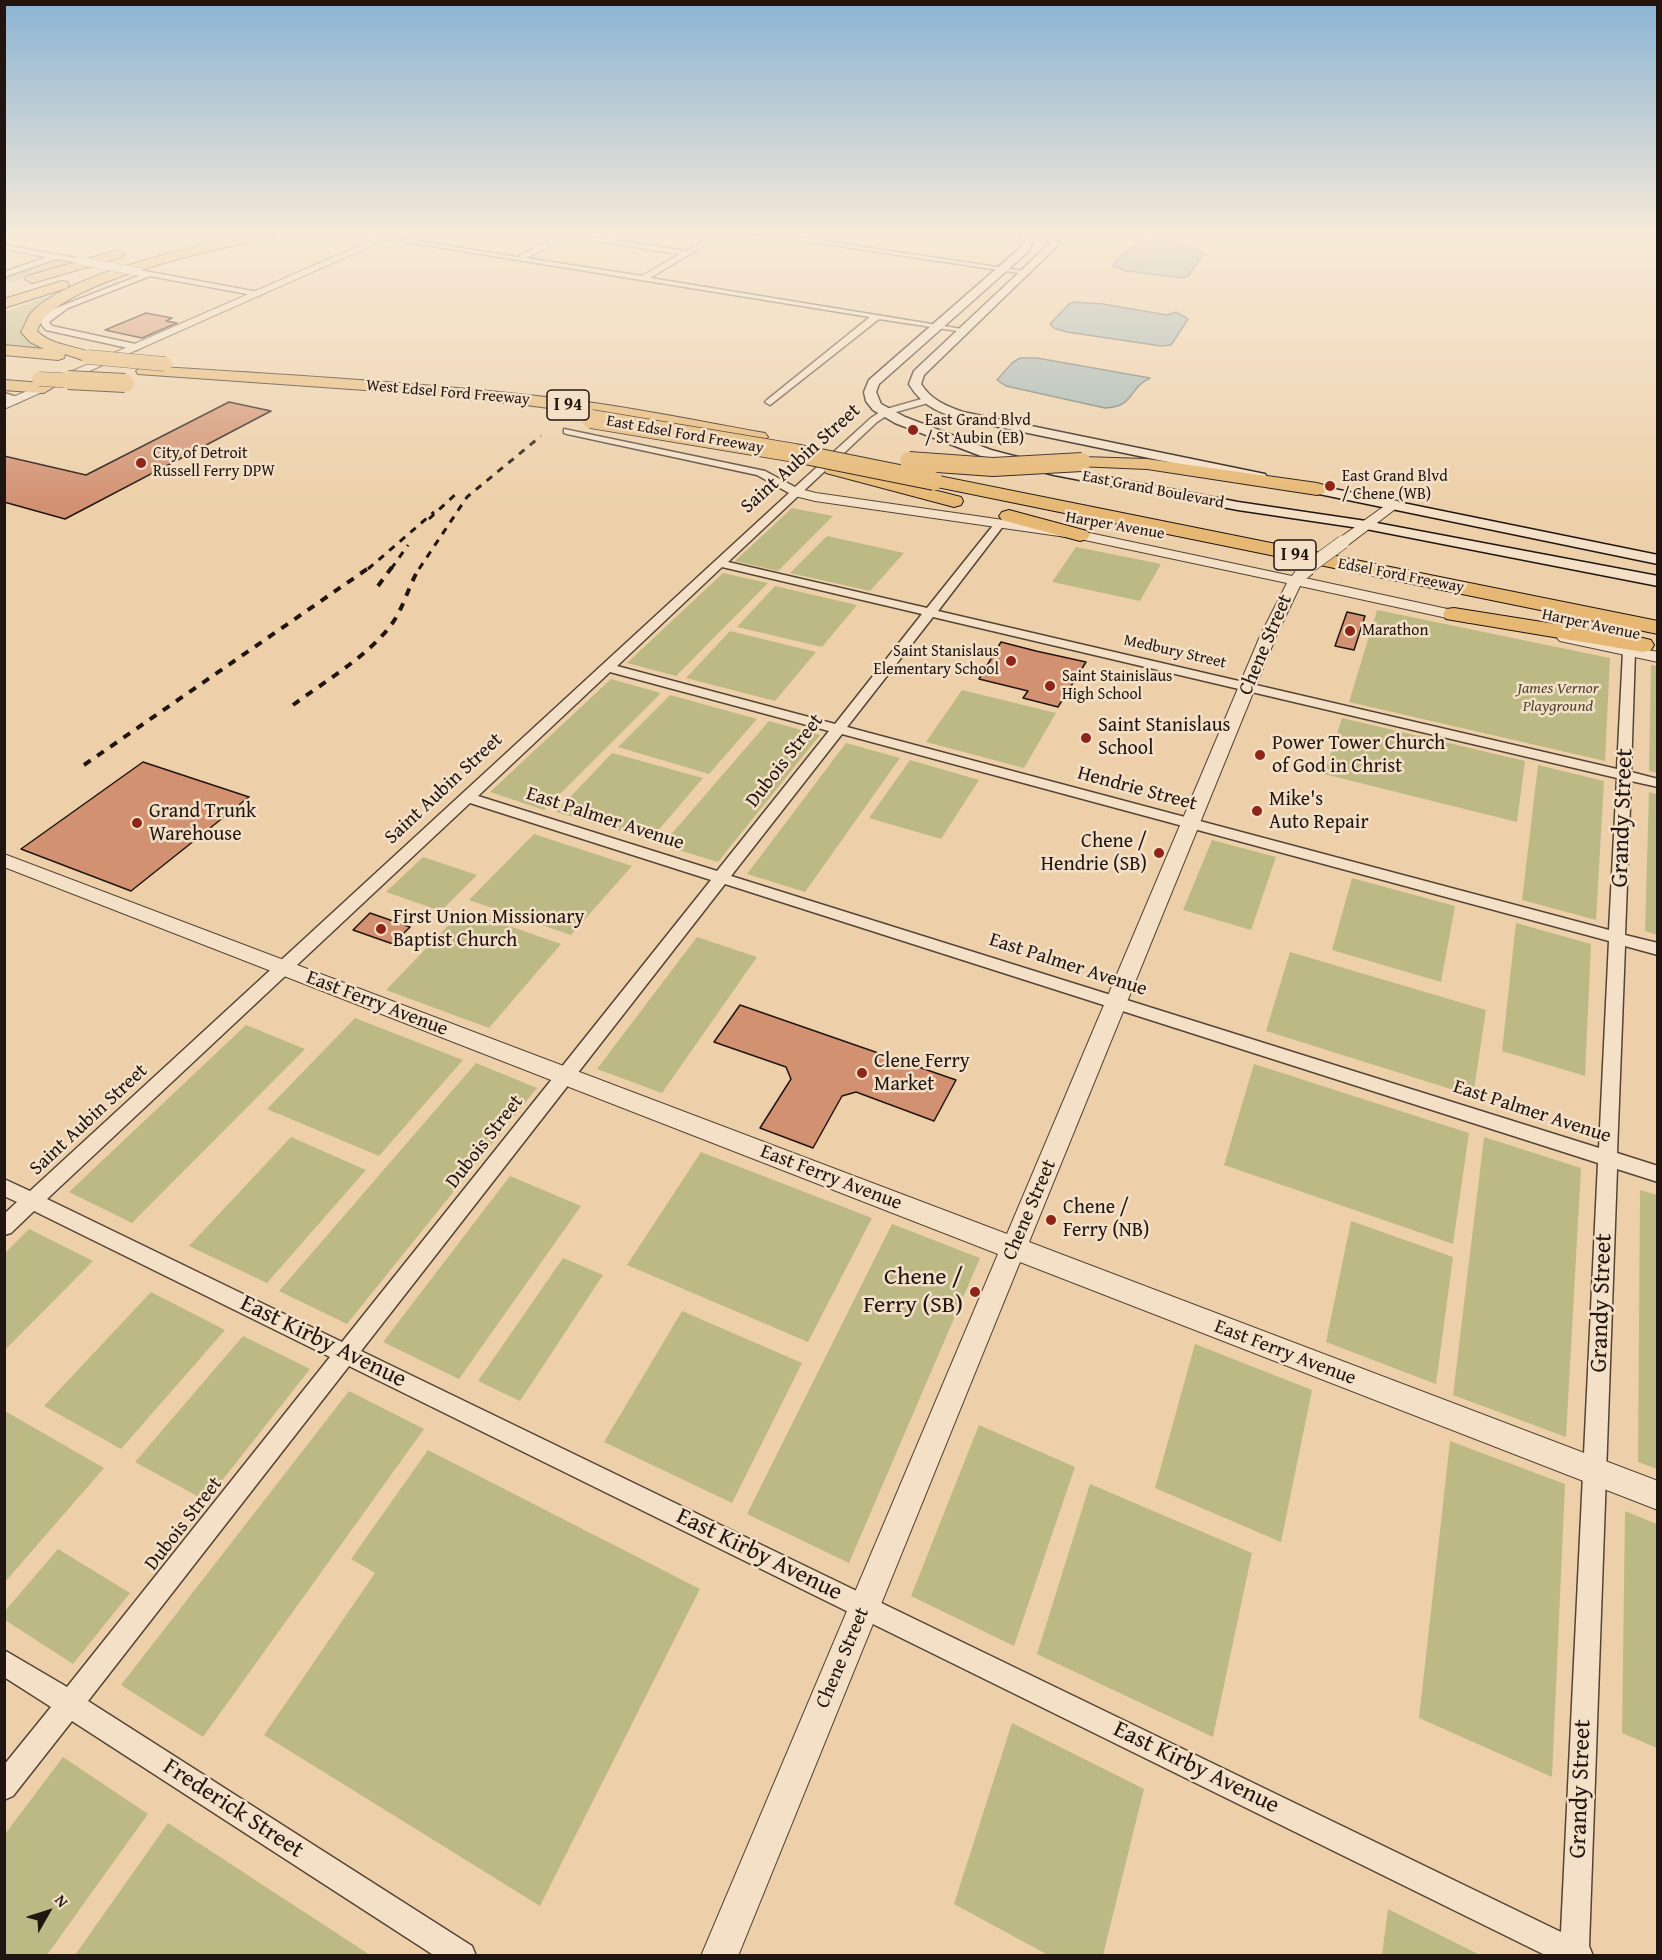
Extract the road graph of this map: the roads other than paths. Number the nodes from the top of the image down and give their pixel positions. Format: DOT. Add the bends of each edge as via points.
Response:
graph roads {
  1 [pos="30,324"];
  2 [pos="45,324"];
  3 [pos="188,324"];
  4 [pos="866,324"];
  5 [pos="929,324"];
  6 [pos="969,324"];
  7 [pos="939,326"];
  8 [pos="963,330"];
  9 [pos="137,347"];
  10 [pos="913,349"];
  11 [pos="4,350"];
  12 [pos="58,352"];
  13 [pos="938,354"];
  14 [pos="4,360"];
  15 [pos="75,364"];
  16 [pos="25,369"];
  17 [pos="133,377"];
  18 [pos="4,378"];
  19 [pos="41,383"];
  20 [pos="4,385"];
  21 [pos="337,389"];
  22 [pos="4,396"];
  23 [pos="17,400"];
  24 [pos="925,400"];
  25 [pos="770,402"];
  26 [pos="4,406"];
  27 [pos="886,412"];
  28 [pos="591,419"];
  29 [pos="567,431"];
  30 [pos="759,437"];
  31 [pos="958,479"];
  32 [pos="934,481"];
  33 [pos="1317,489"];
  34 [pos="796,492"];
  35 [pos="1394,504"];
  36 [pos="1457,518"];
  37 [pos="999,525"];
  38 [pos="1366,525"];
  39 [pos="1080,535"];
  40 [pos="1432,537"];
  41 [pos="1634,555"];
  42 [pos="1658,560"];
  43 [pos="718,563"];
  44 [pos="1611,572"];
  45 [pos="1299,576"];
  46 [pos="1658,580"];
  47 [pos="930,613"];
  48 [pos="1454,614"];
  49 [pos="1658,620"];
  50 [pos="1658,628"];
  51 [pos="1658,648"];
  52 [pos="1629,651"];
  53 [pos="1658,657"];
  54 [pos="607,667"];
  55 [pos="1248,687"];
  56 [pos="839,729"];
  57 [pos="1625,775"];
  58 [pos="1658,783"];
  59 [pos="466,797"];
  60 [pos="1191,823"];
  61 [pos="4,860"];
  62 [pos="722,878"];
  63 [pos="1618,938"];
  64 [pos="1658,949"];
  65 [pos="284,969"];
  66 [pos="1116,1003"];
  67 [pos="565,1076"];
  68 [pos="1608,1158"];
  69 [pos="1658,1174"];
  70 [pos="4,1187"];
  71 [pos="33,1201"];
  72 [pos="4,1227"];
  73 [pos="1014,1248"];
  74 [pos="347,1353"];
  75 [pos="1595,1472"];
  76 [pos="1658,1496"];
  77 [pos="865,1606"];
  78 [pos="4,1662"];
  79 [pos="70,1704"];
  80 [pos="4,1787"];
  81 [pos="1576,1955"];
  82 [pos="462,1956"];
  83 [pos="719,1956"];
  1 -- 12 [label="highway" via="29,332"];
  2 -- 9 [label="street"];
  3 -- 9 [label="street"];
  4 -- 25 [label="street"];
  5 -- 7 [label="street"];
  6 -- 8 [label="main road"];
  7 -- 8 [label="street"];
  7 -- 10 [label="main road"];
  8 -- 13 [label="main road"];
  9 -- 19 [label="street"];
  10 -- 13 [label="main road"];
  10 -- 27 [label="main road" via="873,384 872,401"];
  11 -- 12 [label="highway"];
  12 -- 15 [label="highway"];
  13 -- 24 [label="main road" via="916,378"];
  14 -- 15 [label="highway"];
  15 -- 16 [label="highway"];
  15 -- 17 [label="highway"];
  15 -- 21 [label="highway, bridge" via="165,364 307,376"];
  17 -- 19 [label="highway, bridge"];
  17 -- 21 [label="highway" via="290,393"];
  18 -- 19 [label="highway"];
  19 -- 20 [label="highway"];
  19 -- 23 [label="street"];
  21 -- 28 [label="highway, East Edsel Ford Freeway / I 94"];
  21 -- 30 [label="highway, West Edsel Ford Freeway / I 94" via="375,386 600,410"];
  22 -- 23 [label="street"];
  23 -- 26 [label="street"];
  24 -- 27 [label="street, Saint Aubin Street"];
  24 -- 33 [label="main road, East Grand Boulevard" via="958,414 992,422"];
  27 -- 34 [label="street, Saint Aubin Street"];
  27 -- 38 [label="main road, East Grand Boulevard" via="986,453 1059,472 1238,506"];
  28 -- 32 [label="highway, East Edsel Ford Freeway / I 94, bridge"];
  28 -- 39 [label="highway, bridge" via="832,469"];
  29 -- 34 [label="street, Harper Avenue" via="761,473"];
  30 -- 31 [label="highway, West Edsel Ford Freeway / I 94"];
  30 -- 33 [label="highway, bridge" via="794,438 942,465 1147,464"];
  31 -- 49 [label="highway, Edsel Ford Freeway / I 94"];
  32 -- 50 [label="highway, Edsel Ford Freeway / I 94"];
  33 -- 35 [label="main road, East Grand Boulevard"];
  34 -- 37 [label="street, Harper Avenue"];
  34 -- 43 [label="street, Saint Aubin Street"];
  35 -- 36 [label="main road, East Grand Boulevard"];
  35 -- 38 [label="street, Chene Street"];
  36 -- 40 [label="main road" via="1428,523 1425,530"];
  36 -- 41 [label="main road, East Grand Boulevard"];
  37 -- 39 [label="street, Harper Avenue"];
  37 -- 47 [label="street, Dubois Street"];
  38 -- 40 [label="main road, East Grand Boulevard"];
  38 -- 45 [label="street, Chene Street, bridge"];
  39 -- 45 [label="street, Harper Avenue"];
  40 -- 44 [label="main road, East Grand Boulevard"];
  41 -- 42 [label="main road, East Grand Boulevard"];
  41 -- 44 [label="main road" via="1631,566"];
  43 -- 47 [label="street, Medbury Street"];
  43 -- 54 [label="street, Saint Aubin Street"];
  44 -- 46 [label="main road, East Grand Boulevard"];
  45 -- 48 [label="street, Harper Avenue"];
  45 -- 55 [label="street, Chene Street"];
  47 -- 55 [label="street, Medbury Street"];
  47 -- 56 [label="street, Dubois Street"];
  48 -- 51 [label="highway"];
  48 -- 52 [label="street, Harper Avenue"];
  52 -- 53 [label="street, Harper Avenue"];
  52 -- 57 [label="street, Grandy Street"];
  54 -- 56 [label="street, Hendrie Street"];
  54 -- 59 [label="street, Saint Aubin Street"];
  55 -- 57 [label="street, Medbury Street"];
  55 -- 60 [label="street, Chene Street"];
  56 -- 60 [label="street, Hendrie Street"];
  56 -- 62 [label="street, Dubois Street"];
  57 -- 58 [label="street, Medbury Street"];
  57 -- 63 [label="street, Grandy Street"];
  59 -- 62 [label="street, East Palmer Avenue"];
  59 -- 65 [label="street, Saint Aubin Street"];
  60 -- 63 [label="street, Hendrie Street"];
  60 -- 66 [label="street, Chene Street"];
  61 -- 65 [label="street, East Ferry Avenue"];
  62 -- 66 [label="street, East Palmer Avenue"];
  62 -- 67 [label="street, Dubois Street"];
  63 -- 64 [label="street, Hendrie Street"];
  63 -- 68 [label="street, Grandy Street"];
  65 -- 67 [label="street, East Ferry Avenue"];
  65 -- 71 [label="street, Saint Aubin Street"];
  66 -- 68 [label="street, East Palmer Avenue"];
  66 -- 73 [label="street, Chene Street"];
  67 -- 73 [label="street, East Ferry Avenue"];
  67 -- 74 [label="street, Dubois Street"];
  68 -- 69 [label="street, East Palmer Avenue"];
  68 -- 75 [label="street, Grandy Street"];
  70 -- 71 [label="street, East Kirby Avenue"];
  71 -- 72 [label="street, Saint Aubin Street"];
  71 -- 74 [label="street, East Kirby Avenue"];
  73 -- 75 [label="street, East Ferry Avenue"];
  73 -- 77 [label="street, Chene Street"];
  74 -- 77 [label="street, East Kirby Avenue"];
  74 -- 79 [label="street, Dubois Street"];
  75 -- 76 [label="street, East Ferry Avenue"];
  75 -- 81 [label="street, Grandy Street"];
  77 -- 81 [label="street, East Kirby Avenue"];
  77 -- 83 [label="street, Chene Street"];
  78 -- 79 [label="street, Frederick Street"];
  79 -- 80 [label="street, Dubois Street"];
  79 -- 82 [label="street, Frederick Street"];
}
